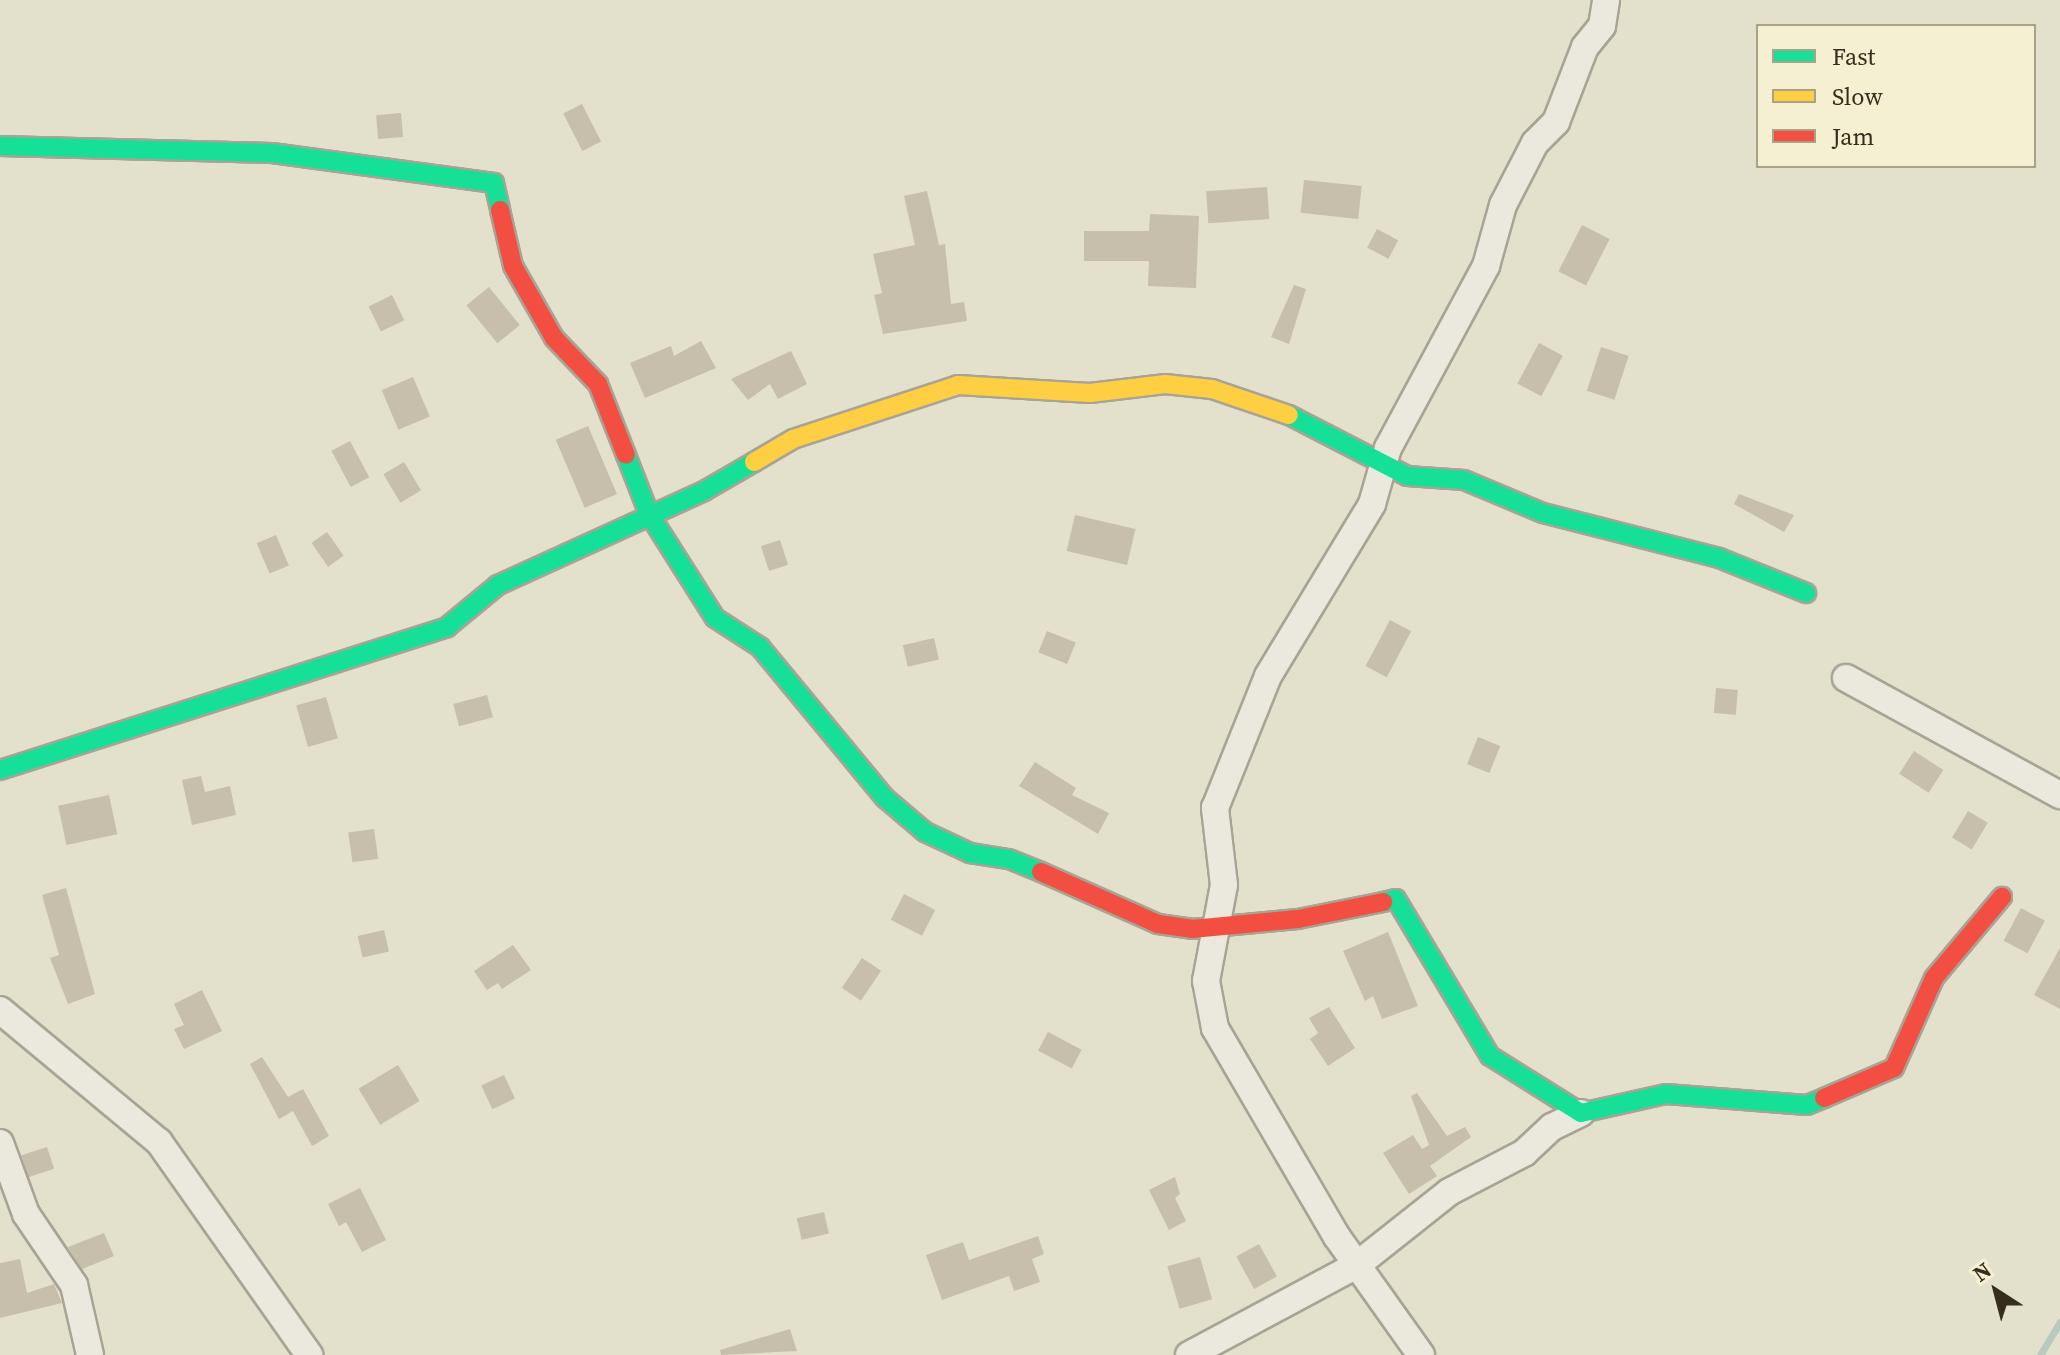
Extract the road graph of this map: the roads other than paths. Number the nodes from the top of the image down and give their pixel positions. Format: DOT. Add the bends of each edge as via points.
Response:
graph roads {
  1 [pos="1606,0"];
  2 [pos="0,146"];
  3 [pos="1384,463"];
  4 [pos="649,514"];
  5 [pos="1806,593"];
  6 [pos="1846,678"];
  7 [pos="0,770"];
  8 [pos="2060,795"];
  9 [pos="2002,897"];
  10 [pos="1215,927"];
  11 [pos="0,1010"];
  12 [pos="1581,1113"];
  13 [pos="0,1143"];
  14 [pos="1357,1265"];
  15 [pos="90,1355"];
  16 [pos="309,1355"];
  17 [pos="1189,1355"];
  18 [pos="1421,1355"];
  1 -- 3 [label="street" via="1602,26 1585,47 1556,122 1535,143 1503,205 1486,266 1410,401"];
  2 -- 4 [label="street" via="272,153 494,183 513,266 554,338 598,384"];
  3 -- 4 [label="street" via="1310,422 1212,389 1165,384 1090,393 958,385 793,439 704,491"];
  3 -- 5 [label="street" via="1407,476 1464,480 1586,526 1719,558"];
  3 -- 10 [label="street" via="1372,504 1268,676 1215,808 1224,885"];
  4 -- 7 [label="street" via="498,585 447,627"];
  4 -- 10 [label="street" via="715,618 760,647 885,798 925,832 970,853 1009,859 1108,898 1158,924"];
  6 -- 8 [label="street"];
  9 -- 12 [label="street" via="1934,978 1894,1068 1807,1105 1666,1094"];
  10 -- 12 [label="street" via="1298,919 1396,899 1490,1056"];
  10 -- 14 [label="street" via="1206,981 1215,1028"];
  11 -- 16 [label="street" via="159,1142"];
  12 -- 14 [label="street" via="1552,1127 1524,1153 1449,1192"];
  13 -- 15 [label="street" via="26,1214 74,1285"];
  14 -- 17 [label="street"];
  14 -- 18 [label="street"];
}
